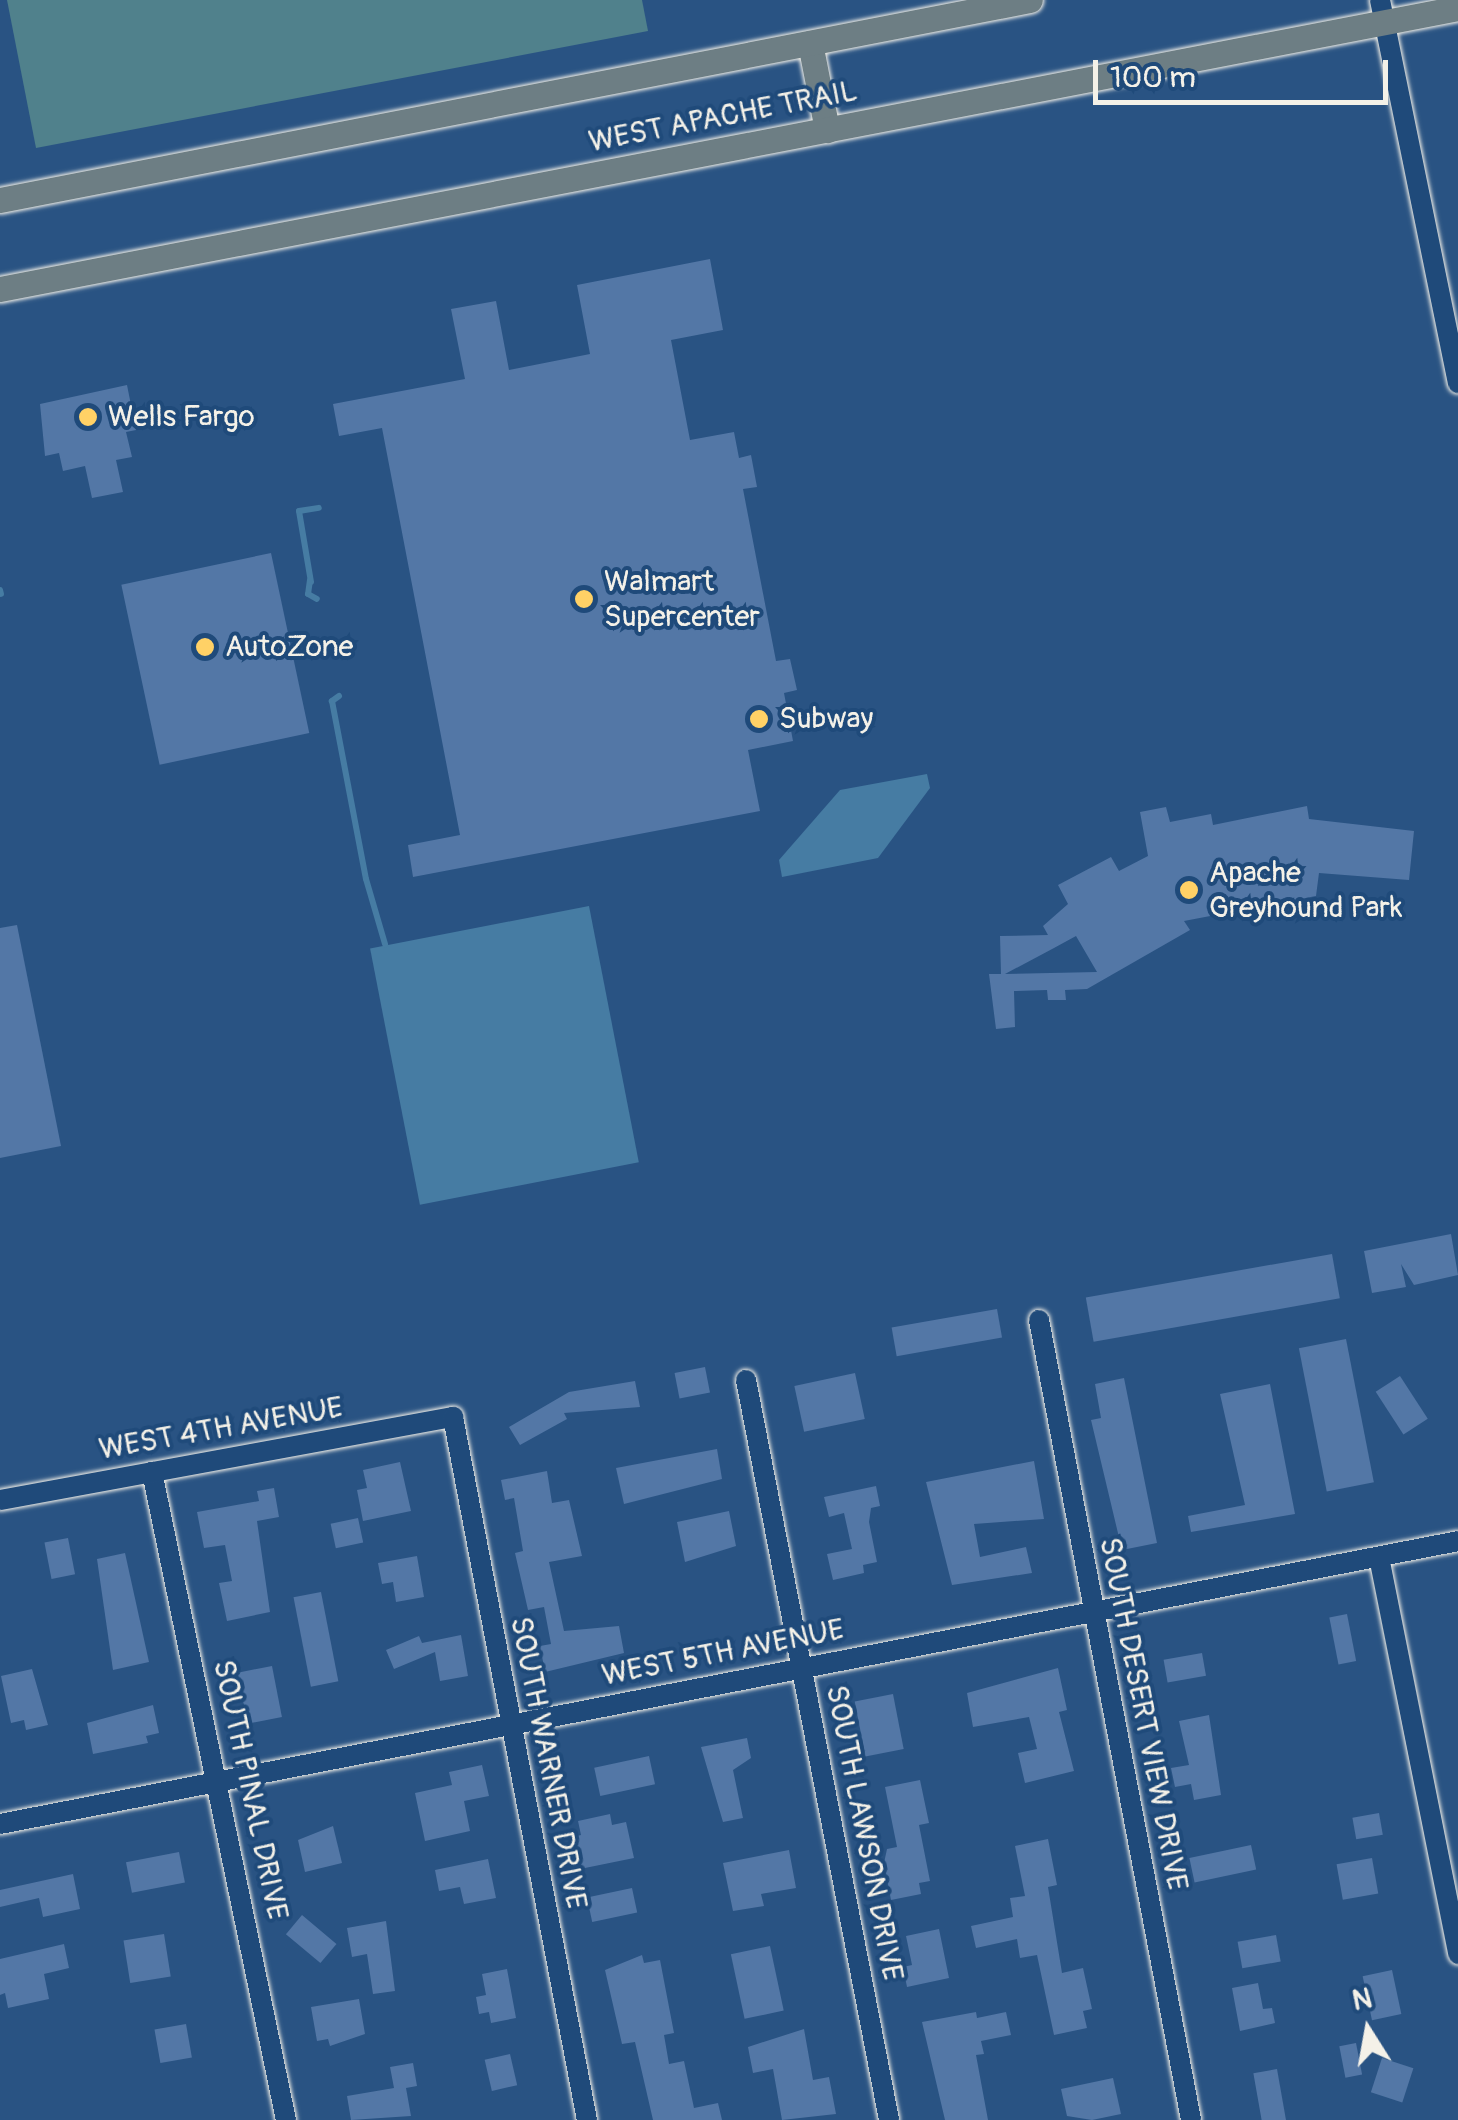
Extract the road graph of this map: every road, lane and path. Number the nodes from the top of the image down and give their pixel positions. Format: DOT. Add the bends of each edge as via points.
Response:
graph roads {
  1 [pos="1030,0"];
  2 [pos="1458,8"];
  3 [pos="1382,11"];
  4 [pos="810,43"];
  5 [pos="827,130"];
  6 [pos="0,200"];
  7 [pos="0,289"];
  8 [pos="1458,383"];
  9 [pos="1039,1320"];
  10 [pos="746,1380"];
  11 [pos="454,1417"];
  12 [pos="152,1472"];
  13 [pos="0,1500"];
  14 [pos="1458,1542"];
  15 [pos="1379,1557"];
  16 [pos="1092,1612"];
  17 [pos="801,1669"];
  18 [pos="510,1725"];
  19 [pos="219,1783"];
  20 [pos="0,1824"];
  21 [pos="1458,1954"];
  22 [pos="286,2120"];
  23 [pos="587,2120"];
  24 [pos="890,2120"];
  25 [pos="1191,2120"];
  1 -- 4 [label="main road, WEST APACHE TRAIL"];
  2 -- 3 [label="main road, WEST APACHE TRAIL"];
  3 -- 5 [label="main road, WEST APACHE TRAIL"];
  3 -- 8 [label="street"];
  4 -- 5 [label="main road"];
  4 -- 6 [label="main road, WEST APACHE TRAIL"];
  5 -- 7 [label="main road, WEST APACHE TRAIL"];
  9 -- 16 [label="street, SOUTH DESERT VIEW DRIVE"];
  10 -- 17 [label="street, SOUTH LAWSON DRIVE"];
  11 -- 12 [label="street, WEST 4TH AVENUE"];
  11 -- 18 [label="street, SOUTH WARNER DRIVE"];
  12 -- 13 [label="street, WEST 4TH AVENUE"];
  12 -- 19 [label="street, SOUTH PINAL DRIVE"];
  14 -- 15 [label="street, WEST 5TH AVENUE"];
  15 -- 16 [label="street, WEST 5TH AVENUE"];
  15 -- 21 [label="street"];
  16 -- 17 [label="street, WEST 5TH AVENUE"];
  16 -- 25 [label="street, SOUTH DESERT VIEW DRIVE"];
  17 -- 18 [label="street, WEST 5TH AVENUE"];
  17 -- 24 [label="street, SOUTH LAWSON DRIVE"];
  18 -- 19 [label="street, WEST 5TH AVENUE"];
  18 -- 23 [label="street, SOUTH WARNER DRIVE"];
  19 -- 20 [label="street, WEST 5TH AVENUE"];
  19 -- 22 [label="street, SOUTH PINAL DRIVE"];
}
